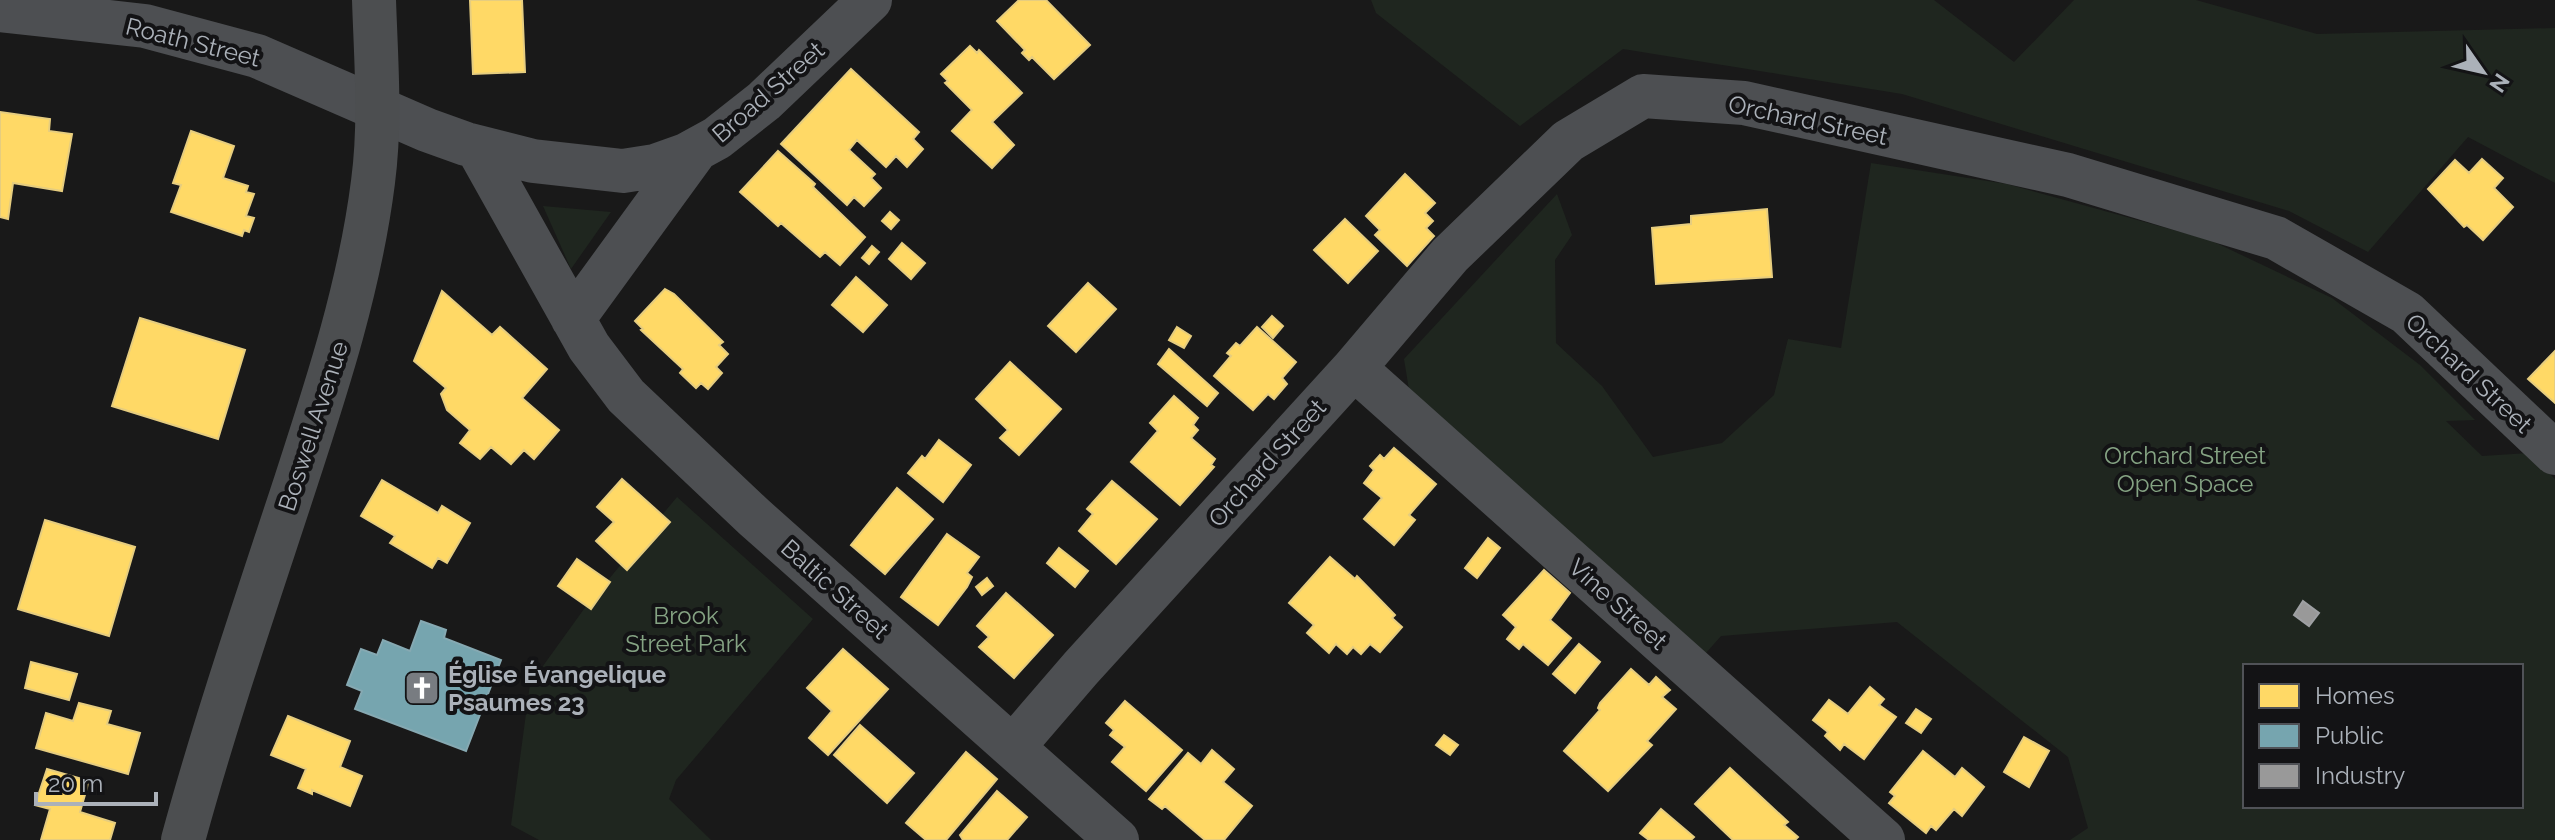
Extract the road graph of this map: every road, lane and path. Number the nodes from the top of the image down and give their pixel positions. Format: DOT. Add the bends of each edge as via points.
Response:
graph roads {
  1 [pos="374,0"];
  2 [pos="870,0"];
  3 [pos="0,10"];
  4 [pos="377,109"];
  5 [pos="477,147"];
  6 [pos="696,150"];
  7 [pos="573,319"];
  8 [pos="1354,368"];
  9 [pos="2555,453"];
  10 [pos="1013,747"];
  11 [pos="183,840"];
  12 [pos="1117,840"];
  13 [pos="1883,840"];
  1 -- 4 [label="street, Boswell Avenue"];
  2 -- 6 [label="street, Broad Street" via="764,101"];
  3 -- 4 [label="street, Roath Street" via="145,26 257,56"];
  4 -- 5 [label="street, Broad Street"];
  4 -- 11 [label="street, Boswell Avenue" via="374,180 349,308"];
  5 -- 6 [label="street, Broad Street" via="533,161 623,171 655,166"];
  5 -- 7 [label="street, Baltic Street"];
  6 -- 7 [label="street"];
  7 -- 10 [label="street, Baltic Street" via="612,381 643,412"];
  8 -- 9 [label="street, Orchard Street" via="1450,255 1568,141 1643,96 1744,103 2068,175 2276,238 2407,313"];
  8 -- 10 [label="street, Orchard Street"];
  8 -- 13 [label="street, Vine Street"];
  10 -- 12 [label="street, Baltic Street"];
}
